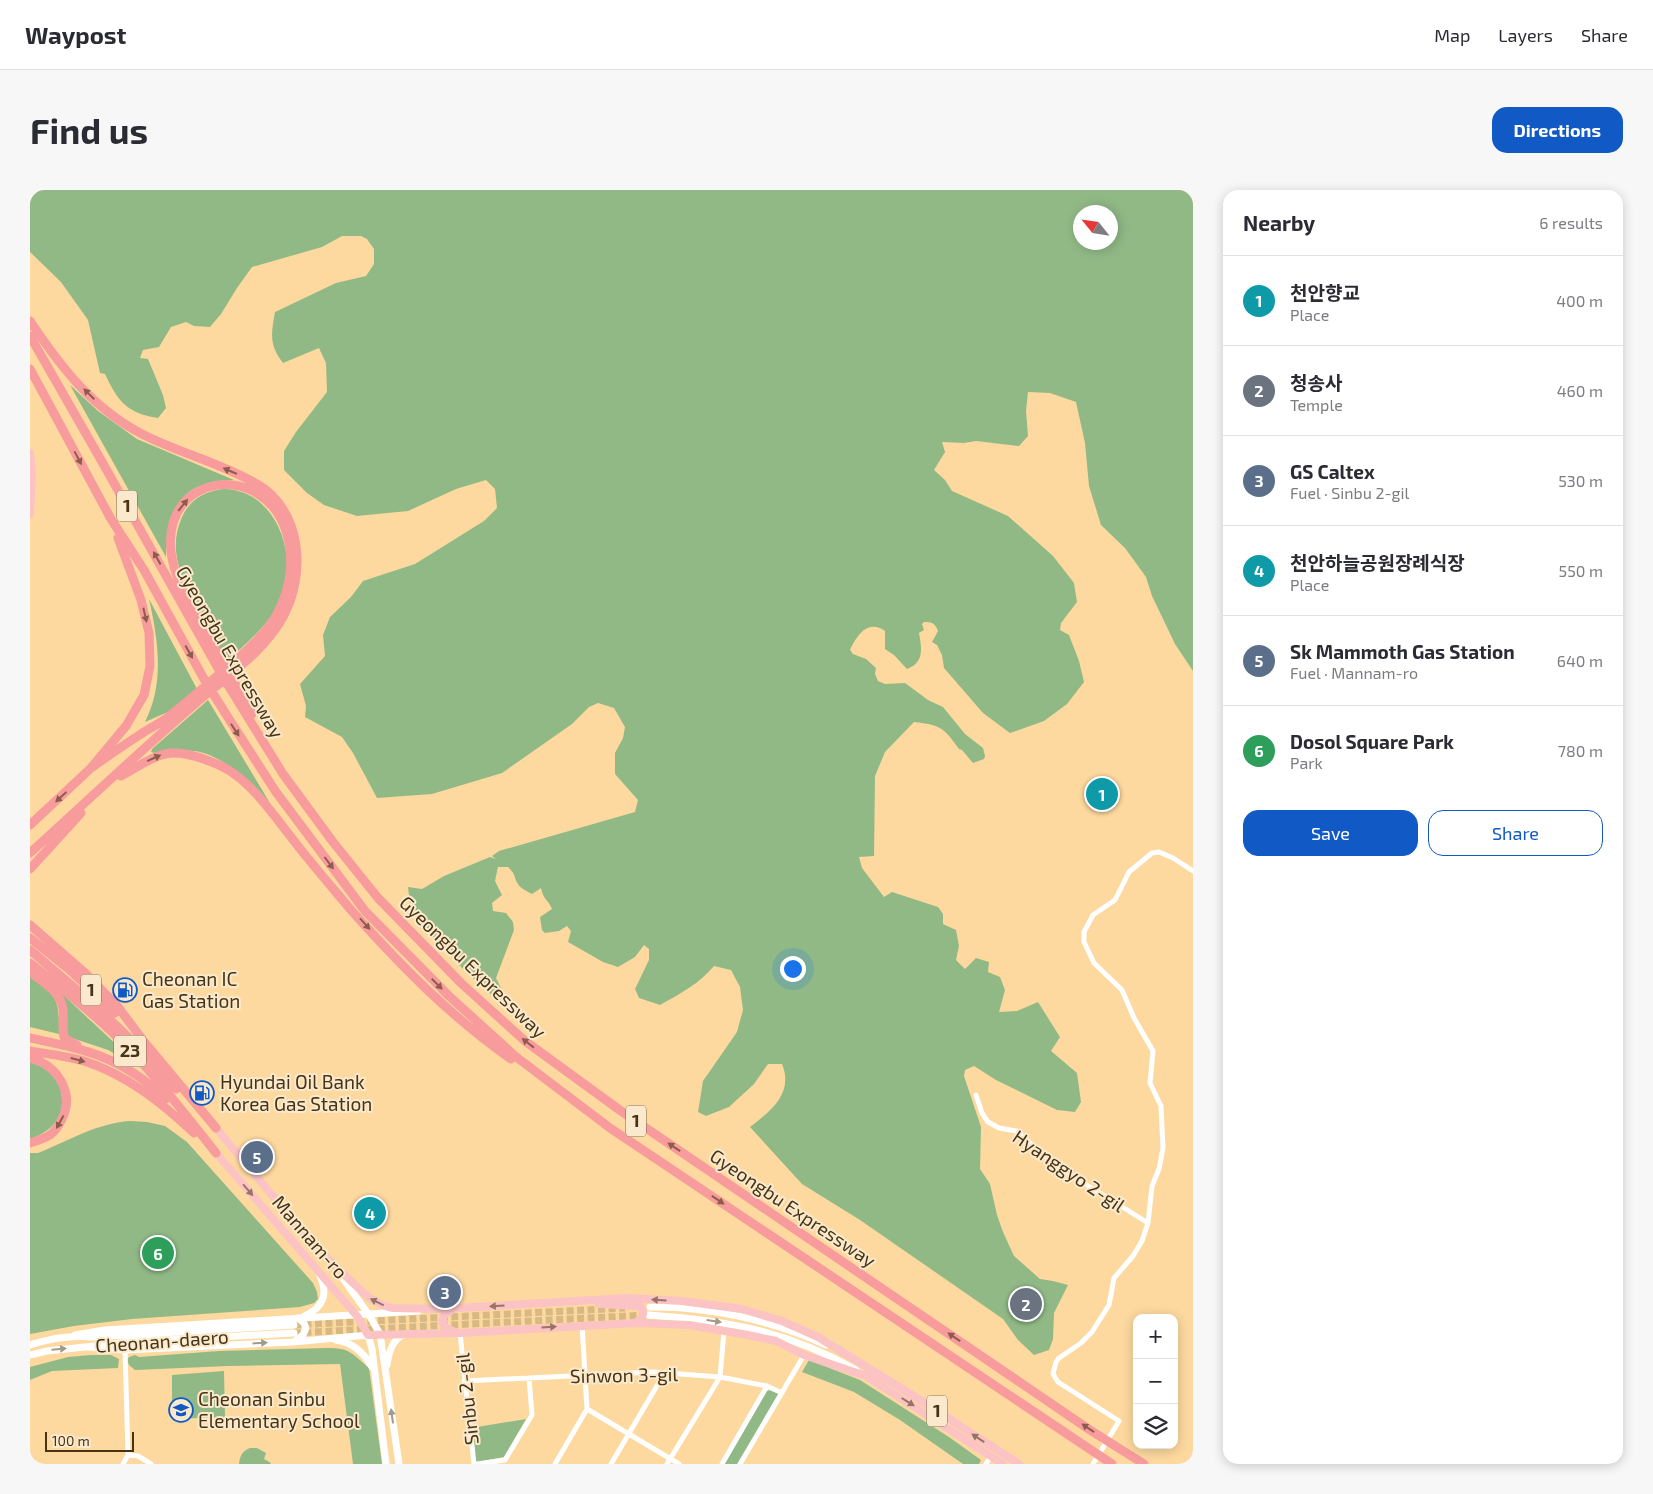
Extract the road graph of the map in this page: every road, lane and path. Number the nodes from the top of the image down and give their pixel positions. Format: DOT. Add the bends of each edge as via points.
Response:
graph roads {
  1 [pos="30,321"];
  2 [pos="30,336"];
  3 [pos="30,369"];
  4 [pos="30,453"];
  5 [pos="30,514"];
  6 [pos="111,519"];
  7 [pos="240,662"];
  8 [pos="194,700"];
  9 [pos="91,768"];
  10 [pos="283,774"];
  11 [pos="110,781"];
  12 [pos="30,825"];
  13 [pos="30,853"];
  14 [pos="30,869"];
  15 [pos="1193,871"];
  16 [pos="31,925"];
  17 [pos="32,939"];
  18 [pos="30,950"];
  19 [pos="30,963"];
  20 [pos="30,972"];
  21 [pos="30,1038"];
  22 [pos="145,1043"];
  23 [pos="30,1051"];
  24 [pos="105,1057"];
  25 [pos="30,1058"];
  26 [pos="976,1096"];
  27 [pos="216,1128"];
  28 [pos="610,1128"];
  29 [pos="30,1143"];
  30 [pos="216,1153"];
  31 [pos="1148,1223"];
  32 [pos="334,1265"];
  33 [pos="317,1270"];
  34 [pos="550,1303"];
  35 [pos="456,1308"];
  36 [pos="442,1309"];
  37 [pos="369,1315"];
  38 [pos="357,1316"];
  39 [pos="298,1318"];
  40 [pos="633,1324"];
  41 [pos="582,1326"];
  42 [pos="724,1331"];
  43 [pos="405,1333"];
  44 [pos="460,1333"];
  45 [pos="380,1334"];
  46 [pos="75,1335"];
  47 [pos="368,1335"];
  48 [pos="322,1339"];
  49 [pos="292,1342"];
  50 [pos="30,1345"];
  51 [pos="90,1347"];
  52 [pos="125,1350"];
  53 [pos="30,1355"];
  54 [pos="804,1355"];
  55 [pos="854,1358"];
  56 [pos="375,1372"];
  57 [pos="386,1372"];
  58 [pos="664,1372"];
  59 [pos="585,1376"];
  60 [pos="866,1376"];
  61 [pos="720,1377"];
  62 [pos="529,1378"];
  63 [pos="464,1381"];
  64 [pos="767,1386"];
  65 [pos="782,1393"];
  66 [pos="587,1410"];
  67 [pos="629,1434"];
  68 [pos="128,1454"];
  69 [pos="991,1456"];
  70 [pos="670,1458"];
  71 [pos="122,1464"];
  72 [pos="151,1464"];
  73 [pos="386,1464"];
  74 [pos="399,1464"];
  75 [pos="476,1464"];
  76 [pos="555,1464"];
  77 [pos="611,1464"];
  78 [pos="667,1464"];
  79 [pos="679,1464"];
  80 [pos="722,1464"];
  81 [pos="740,1464"];
  82 [pos="986,1464"];
  83 [pos="1003,1464"];
  84 [pos="1019,1464"];
  85 [pos="1093,1464"];
  86 [pos="1112,1464"];
  87 [pos="1144,1464"];
  7 -- 1 [label="highway, one-way" via="260,648 273,632 293,594 297,552 292,528 283,510 258,485 121,422 72,379"];
  10 -- 2 [label="highway, Gyeongbu Expressway / 1, one-way" via="223,677"];
  3 -- 6 [label="highway, Gyeongbu Expressway / 1, one-way"];
  4 -- 5 [label="main road"];
  6 -- 9 [label="highway, one-way" via="142,600 149,633 150,666 144,694 134,715"];
  6 -- 28 [label="highway, Gyeongbu Expressway / 1, one-way" via="144,570 228,719 281,798 365,911 449,996 515,1056"];
  7 -- 8 [label="highway"];
  10 -- 7 [label="highway, one-way" via="180,584 173,561 170,536 180,507 199,491 221,484 241,486 267,501 283,525 290,553 288,586 280,609"];
  8 -- 9 [label="highway"];
  8 -- 11 [label="highway"];
  9 -- 12 [label="highway, one-way"];
  87 -- 10 [label="highway, Gyeongbu Expressway / 1, one-way" via="621,1111 525,1042 462,984 378,898"];
  11 -- 13 [label="highway"];
  11 -- 14 [label="highway"];
  11 -- 28 [label="highway, one-way" via="165,754 210,761 236,776 260,798 392,955 437,999 489,1044"];
  15 -- 31 [label="street" via="1159,852 1146,856 1126,876 1115,900 1093,915 1083,937 1094,963 1122,990 1154,1051 1150,1082 1161,1106 1163,1148 1152,1186"];
  16 -- 22 [label="highway" via="101,989"];
  17 -- 22 [label="highway, 1" via="109,1006"];
  18 -- 27 [label="highway, Mannam-ro / 23" via="123,1032"];
  19 -- 30 [label="highway, Mannam-ro / 23" via="82,1004 132,1053"];
  20 -- 24 [label="highway" via="60,999 66,1039"];
  21 -- 24 [label="highway"];
  22 -- 27 [label="highway, 1"];
  23 -- 30 [label="highway, one-way" via="78,1060 120,1076 164,1106"];
  24 -- 30 [label="highway" via="156,1088"];
  25 -- 29 [label="highway, one-way" via="51,1069 66,1093 66,1110 58,1127 49,1136"];
  26 -- 31 [label="street, Hyanggyo 2-gil" via="988,1122 1016,1131 1058,1167"];
  27 -- 32 [label="main road, Mannam-ro"];
  28 -- 86 [label="highway, Gyeongbu Expressway / 1, one-way"];
  30 -- 33 [label="main road, Mannam-ro, one-way"];
  31 -- 85 [label="street" via="1133,1256 1114,1278 1106,1309 1090,1335 1059,1358 1053,1374 1058,1382 1119,1421"];
  36 -- 32 [label="main road, one-way" via="382,1305 368,1297"];
  32 -- 37 [label="main road, Mannam-ro"];
  33 -- 38 [label="main road, Mannam-ro"];
  33 -- 39 [label="main road" via="324,1288 323,1300 315,1310"];
  34 -- 35 [label="main road, 1, one-way"];
  34 -- 40 [label="main road" via="640,1306 644,1312"];
  55 -- 34 [label="main road, 1, one-way" via="803,1329 742,1309 636,1298"];
  35 -- 36 [label="main road, 1"];
  35 -- 44 [label="main road" via="445,1314 442,1323 449,1330"];
  36 -- 37 [label="main road"];
  37 -- 38 [label="main road"];
  37 -- 45 [label="main road, Mannam-ro"];
  38 -- 39 [label="main road"];
  38 -- 47 [label="main road, Mannam-ro"];
  39 -- 46 [label="main road" via="105,1330"];
  39 -- 49 [label="main road" via="306,1328 301,1337"];
  40 -- 41 [label="main road, 1"];
  40 -- 42 [label="main road, 1" via="689,1325"];
  44 -- 41 [label="main road, 1, one-way"];
  41 -- 59 [label="street"];
  42 -- 54 [label="main road, 1" via="776,1341"];
  42 -- 61 [label="street"];
  43 -- 44 [label="main road, 1"];
  43 -- 45 [label="main road, 1"];
  43 -- 57 [label="main road" via="392,1347"];
  44 -- 63 [label="street, Sinbu 2-gil"];
  45 -- 47 [label="main road, 1"];
  45 -- 57 [label="main road"];
  46 -- 50 [label="main road, Cheonan-daero"];
  46 -- 51 [label="main road, Cheonan-daero" via="294,1329"];
  47 -- 48 [label="main road"];
  47 -- 56 [label="main road, Mannam-ro"];
  48 -- 49 [label="main road"];
  48 -- 56 [label="main road" via="350,1344"];
  52 -- 49 [label="main road, one-way"];
  51 -- 52 [label="main road"];
  53 -- 51 [label="main road, Cheonan-daero, one-way" via="47,1350"];
  52 -- 68 [label="street"];
  54 -- 60 [label="main road, 1"];
  54 -- 65 [label="street"];
  55 -- 60 [label="main road, one-way" via="818,1341 752,1320 709,1312 649,1311 771,1333 829,1355"];
  84 -- 55 [label="main road, 1, one-way"];
  56 -- 73 [label="main road, Mannam-ro"];
  74 -- 57 [label="main road, one-way"];
  58 -- 59 [label="street, Sinwon 3-gil"];
  58 -- 61 [label="street, Sinwon 3-gil"];
  58 -- 67 [label="street"];
  59 -- 62 [label="street, Sinwon 3-gil"];
  59 -- 66 [label="street"];
  60 -- 69 [label="main road, 1, one-way"];
  61 -- 64 [label="street, Sinwon 3-gil"];
  61 -- 70 [label="street"];
  62 -- 63 [label="street, Sinwon 3-gil"];
  62 -- 75 [label="street" via="532,1415 505,1460"];
  63 -- 75 [label="street, Sinbu 2-gil"];
  64 -- 65 [label="street, Sinwon 3-gil"];
  64 -- 80 [label="street"];
  65 -- 81 [label="street"];
  66 -- 67 [label="street"];
  66 -- 76 [label="street"];
  67 -- 70 [label="street"];
  67 -- 77 [label="street"];
  68 -- 71 [label="street"];
  68 -- 72 [label="street"];
  69 -- 82 [label="street"];
  69 -- 83 [label="main road, 1"];
  70 -- 78 [label="street"];
  70 -- 79 [label="street"];
}
